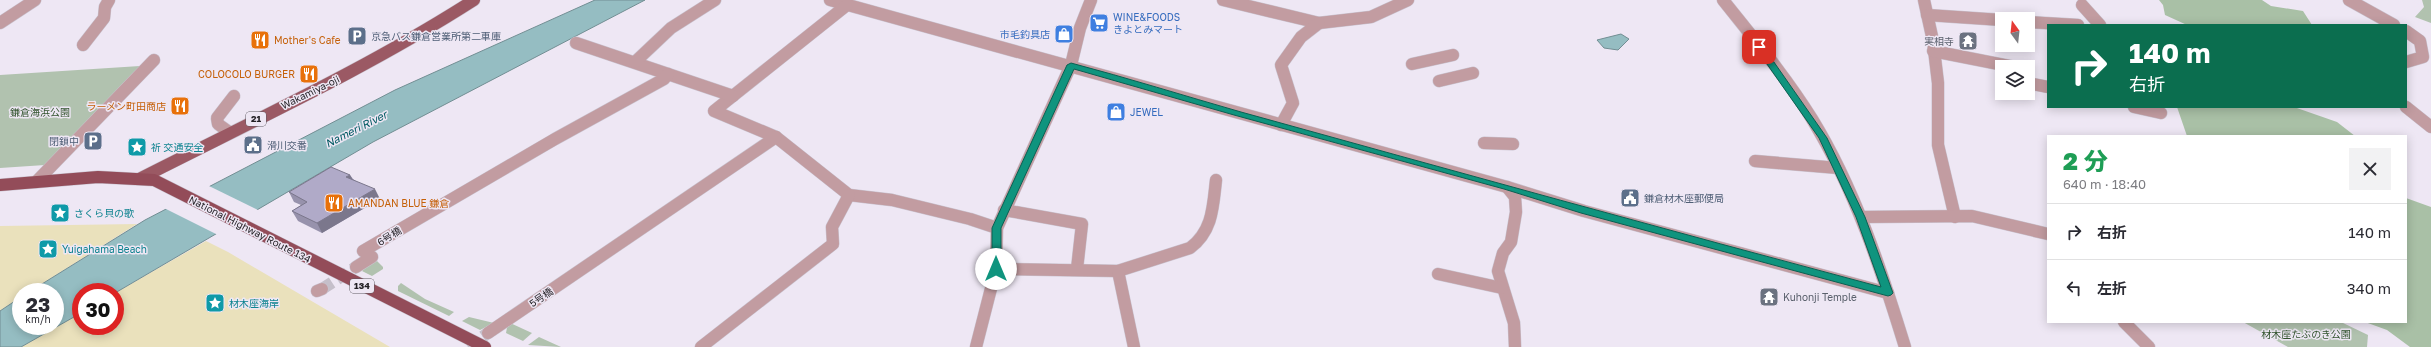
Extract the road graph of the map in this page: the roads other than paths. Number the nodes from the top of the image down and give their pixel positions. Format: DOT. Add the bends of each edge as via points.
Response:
graph roads {
  1 [pos="35,0"];
  2 [pos="109,0"];
  3 [pos="474,0"];
  4 [pos="714,0"];
  5 [pos="830,0"];
  6 [pos="1091,0"];
  7 [pos="1223,0"];
  8 [pos="1408,0"];
  9 [pos="1724,0"];
  10 [pos="1924,0"];
  11 [pos="2350,0"];
  12 [pos="847,5"];
  13 [pos="2082,5"];
  14 [pos="1927,14"];
  15 [pos="1995,19"];
  16 [pos="2035,22"];
  17 [pos="0,23"];
  18 [pos="1318,23"];
  19 [pos="2061,24"];
  20 [pos="2099,24"];
  21 [pos="2392,24"];
  22 [pos="2407,32"];
  23 [pos="576,43"];
  24 [pos="83,45"];
  25 [pos="1933,51"];
  26 [pos="1453,55"];
  27 [pos="2427,59"];
  28 [pos="154,60"];
  29 [pos="635,62"];
  30 [pos="2407,62"];
  31 [pos="1995,63"];
  32 [pos="1412,64"];
  33 [pos="1071,65"];
  34 [pos="1473,72"];
  35 [pos="668,74"];
  36 [pos="1438,81"];
  37 [pos="2035,84"];
  38 [pos="2047,87"];
  39 [pos="234,96"];
  40 [pos="734,96"];
  41 [pos="2138,108"];
  42 [pos="2407,108"];
  43 [pos="2161,113"];
  44 [pos="1281,125"];
  45 [pos="2431,127"];
  46 [pos="229,132"];
  47 [pos="776,137"];
  48 [pos="1484,143"];
  49 [pos="1513,144"];
  50 [pos="1755,161"];
  51 [pos="1838,168"];
  52 [pos="141,178"];
  53 [pos="1216,180"];
  54 [pos="36,182"];
  55 [pos="0,185"];
  56 [pos="1507,187"];
  57 [pos="849,195"];
  58 [pos="1004,210"];
  59 [pos="1861,217"];
  60 [pos="1955,217"];
  61 [pos="997,228"];
  62 [pos="2047,234"];
  63 [pos="356,267"];
  64 [pos="996,269"];
  65 [pos="1077,269"];
  66 [pos="1118,271"];
  67 [pos="1438,274"];
  68 [pos="1502,288"];
  69 [pos="1888,293"];
  70 [pos="2125,323"];
  71 [pos="488,333"];
  72 [pos="485,347"];
  73 [pos="701,347"];
  74 [pos="976,347"];
  75 [pos="1134,347"];
  76 [pos="1515,347"];
  77 [pos="1905,347"];
  78 [pos="2149,347"];
  1 -- 17 [label="street"];
  2 -- 24 [label="street" via="104,18"];
  3 -- 46 [label="main road, Wakamiya-oji / 21" via="421,34 371,61"];
  4 -- 29 [label="street" via="671,28"];
  5 -- 12 [label="street"];
  6 -- 33 [label="street" via="1080,28"];
  7 -- 18 [label="street"];
  8 -- 18 [label="street" via="1371,17"];
  9 -- 51 [label="street" via="1808,114"];
  10 -- 14 [label="street"];
  11 -- 21 [label="street"];
  12 -- 33 [label="street"];
  12 -- 40 [label="street"];
  13 -- 20 [label="street"];
  14 -- 15 [label="street"];
  14 -- 25 [label="street"];
  16 -- 19 [label="street"];
  18 -- 44 [label="street" via="1301,38 1281,65 1293,103"];
  22 -- 27 [label="street" via="2420,41"];
  23 -- 29 [label="street"];
  25 -- 31 [label="street"];
  25 -- 60 [label="street" via="1938,83 1938,145"];
  26 -- 32 [label="street"];
  27 -- 30 [label="street"];
  28 -- 54 [label="street"];
  29 -- 35 [label="street"];
  33 -- 44 [label="street"];
  33 -- 58 [label="street" via="1017,188"];
  34 -- 36 [label="street"];
  35 -- 40 [label="street"];
  35 -- 63 [label="street, 6号橋" via="664,79 363,251 372,257"];
  37 -- 38 [label="street"];
  39 -- 46 [label="street" via="217,118 218,124"];
  40 -- 47 [label="street" via="714,111"];
  41 -- 43 [label="street"];
  42 -- 45 [label="street"];
  44 -- 56 [label="street"];
  46 -- 52 [label="main road, Wakamiya-oji / 21"];
  47 -- 57 [label="street"];
  47 -- 71 [label="street, 5号橋"];
  48 -- 49 [label="street"];
  50 -- 51 [label="street"];
  51 -- 59 [label="street"];
  52 -- 54 [label="highway, National Highway Route 134 / 134"];
  52 -- 72 [label="highway, National Highway Route 134 / 134" via="154,180"];
  53 -- 66 [label="street" via="1209,227 1200,242 1190,248"];
  54 -- 55 [label="highway, National Highway Route 134 / 134"];
  56 -- 68 [label="street" via="1515,197 1516,212 1510,242 1498,271"];
  56 -- 69 [label="street" via="1584,211"];
  57 -- 61 [label="street" via="892,200"];
  57 -- 73 [label="street" via="832,227 833,244"];
  58 -- 61 [label="street"];
  58 -- 65 [label="street" via="1082,224"];
  59 -- 60 [label="street"];
  59 -- 69 [label="street"];
  60 -- 62 [label="street" via="1972,216"];
  61 -- 64 [label="street"];
  64 -- 65 [label="street"];
  64 -- 74 [label="street"];
  65 -- 66 [label="street"];
  66 -- 75 [label="street"];
  67 -- 68 [label="street"];
  68 -- 76 [label="street" via="1514,323"];
  69 -- 77 [label="street"];
  70 -- 78 [label="street"];
}
